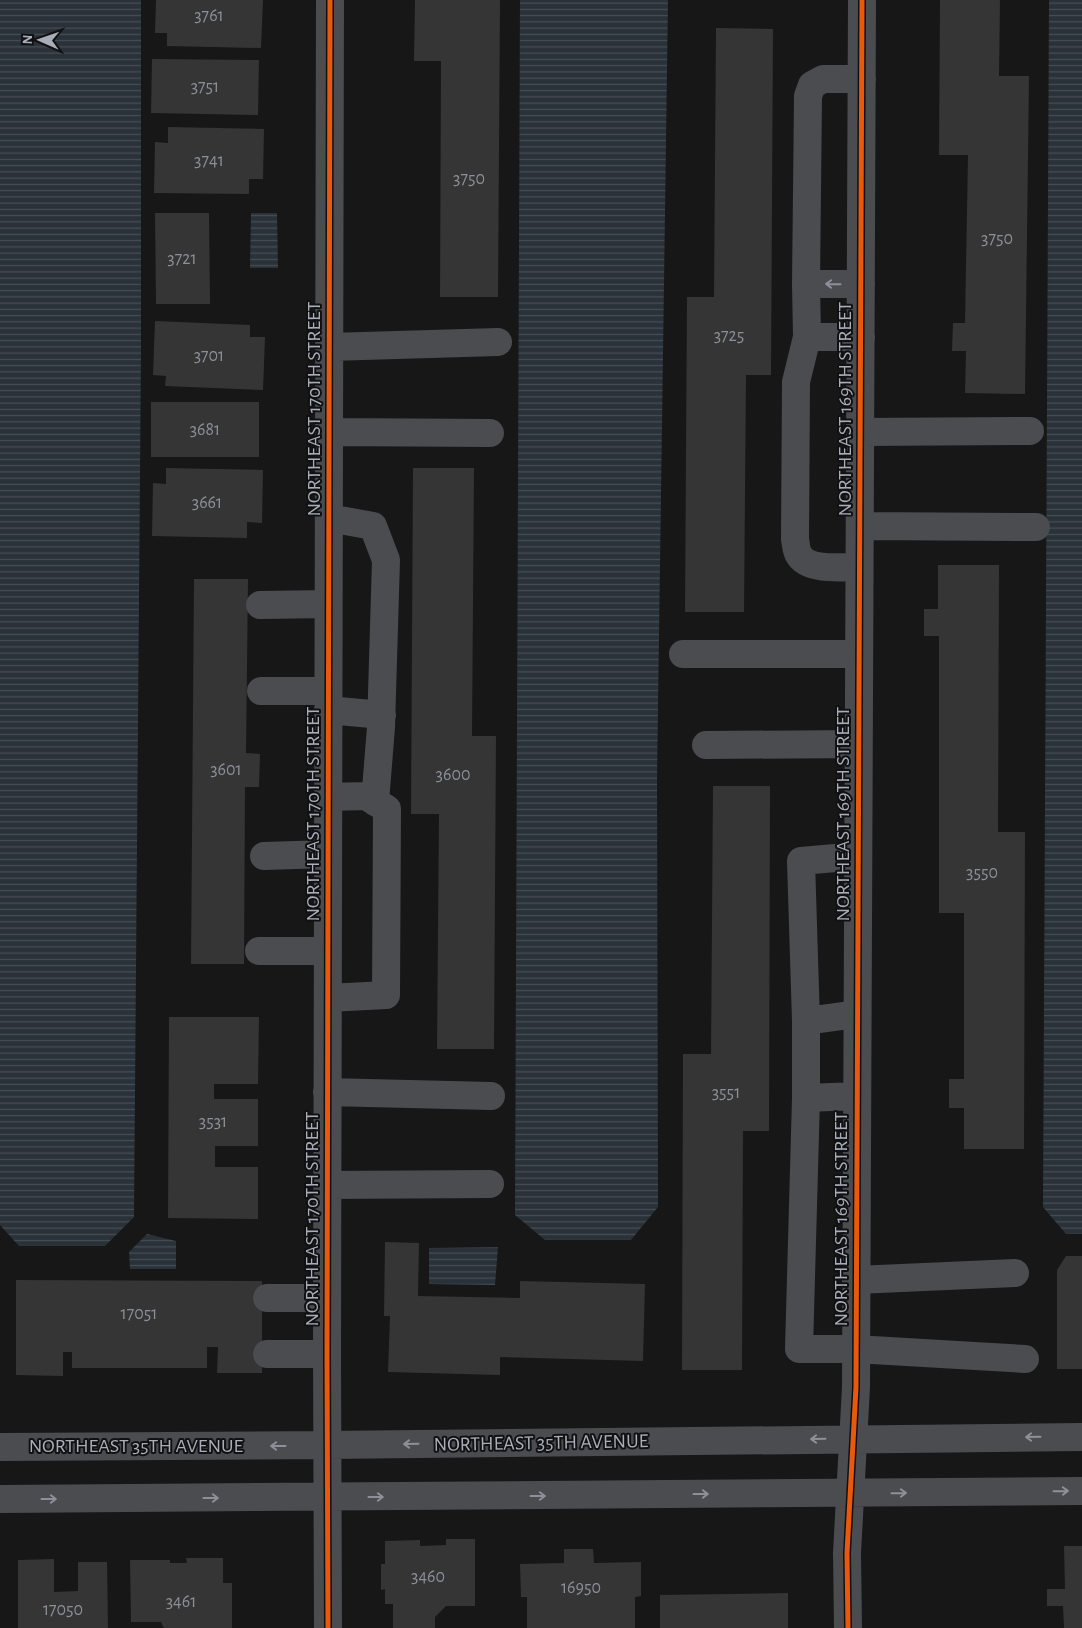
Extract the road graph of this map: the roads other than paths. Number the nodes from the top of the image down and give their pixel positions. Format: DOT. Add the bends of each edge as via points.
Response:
graph roads {
  1 [pos="330,0"];
  2 [pos="862,0"];
  3 [pos="862,79"];
  4 [pos="806,284"];
  5 [pos="861,284"];
  6 [pos="807,337"];
  7 [pos="861,337"];
  8 [pos="498,342"];
  9 [pos="329,347"];
  10 [pos="329,432"];
  11 [pos="860,432"];
  12 [pos="1030,432"];
  13 [pos="490,433"];
  14 [pos="329,518"];
  15 [pos="860,526"];
  16 [pos="1036,527"];
  17 [pos="860,567"];
  18 [pos="260,604"];
  19 [pos="328,604"];
  20 [pos="684,654"];
  21 [pos="859,654"];
  22 [pos="261,691"];
  23 [pos="328,701"];
  24 [pos="382,714"];
  25 [pos="858,744"];
  26 [pos="706,745"];
  27 [pos="328,797"];
  28 [pos="375,802"];
  29 [pos="328,854"];
  30 [pos="264,856"];
  31 [pos="858,856"];
  32 [pos="259,951"];
  33 [pos="328,951"];
  34 [pos="328,998"];
  35 [pos="857,1014"];
  36 [pos="806,1021"];
  37 [pos="328,1092"];
  38 [pos="491,1096"];
  39 [pos="857,1096"];
  40 [pos="806,1098"];
  41 [pos="490,1184"];
  42 [pos="327,1185"];
  43 [pos="1015,1273"];
  44 [pos="856,1280"];
  45 [pos="267,1298"];
  46 [pos="327,1298"];
  47 [pos="856,1349"];
  48 [pos="267,1354"];
  49 [pos="327,1354"];
  50 [pos="1026,1359"];
  51 [pos="1082,1436"];
  52 [pos="853,1439"];
  53 [pos="326,1445"];
  54 [pos="0,1447"];
  55 [pos="1082,1490"];
  56 [pos="850,1494"];
  57 [pos="327,1497"];
  58 [pos="0,1499"];
  59 [pos="328,1628"];
  60 [pos="848,1628"];
  1 -- 9 [label="street, NORTHEAST 170TH STREET"];
  2 -- 3 [label="street, NORTHEAST 169TH STREET"];
  3 -- 4 [label="street" via="823,79 812,85 808,96"];
  3 -- 5 [label="street, NORTHEAST 169TH STREET"];
  5 -- 4 [label="street, one-way"];
  4 -- 6 [label="street"];
  5 -- 7 [label="street, NORTHEAST 169TH STREET"];
  6 -- 7 [label="street"];
  6 -- 17 [label="street" via="796,382 795,539 798,554 812,565"];
  7 -- 11 [label="street, NORTHEAST 169TH STREET"];
  8 -- 9 [label="street"];
  9 -- 10 [label="street, NORTHEAST 170TH STREET"];
  10 -- 13 [label="street"];
  10 -- 14 [label="street, NORTHEAST 170TH STREET"];
  11 -- 12 [label="street"];
  11 -- 15 [label="street, NORTHEAST 169TH STREET"];
  14 -- 19 [label="street, NORTHEAST 170TH STREET"];
  14 -- 24 [label="street" via="373,526 386,560"];
  15 -- 16 [label="street"];
  15 -- 17 [label="street, NORTHEAST 169TH STREET"];
  17 -- 21 [label="street, NORTHEAST 169TH STREET"];
  18 -- 19 [label="street"];
  19 -- 23 [label="street, NORTHEAST 170TH STREET"];
  20 -- 21 [label="street"];
  21 -- 25 [label="street, NORTHEAST 169TH STREET"];
  22 -- 23 [label="street"];
  23 -- 24 [label="street"];
  23 -- 27 [label="street, NORTHEAST 170TH STREET"];
  24 -- 28 [label="street"];
  25 -- 26 [label="street"];
  25 -- 31 [label="street, NORTHEAST 169TH STREET"];
  27 -- 28 [label="street" via="366,796"];
  27 -- 29 [label="street, NORTHEAST 170TH STREET"];
  28 -- 34 [label="street" via="387,809 386,995"];
  29 -- 30 [label="street"];
  29 -- 33 [label="street, NORTHEAST 170TH STREET"];
  31 -- 35 [label="street, NORTHEAST 169TH STREET"];
  31 -- 36 [label="street" via="801,861"];
  32 -- 33 [label="street"];
  33 -- 34 [label="street, NORTHEAST 170TH STREET"];
  34 -- 37 [label="street, NORTHEAST 170TH STREET"];
  35 -- 36 [label="street"];
  35 -- 39 [label="street, NORTHEAST 169TH STREET"];
  36 -- 40 [label="street"];
  37 -- 38 [label="street"];
  37 -- 42 [label="street, NORTHEAST 170TH STREET"];
  39 -- 40 [label="street"];
  39 -- 44 [label="street, NORTHEAST 169TH STREET"];
  40 -- 47 [label="street" via="799,1349"];
  41 -- 42 [label="street"];
  42 -- 46 [label="street, NORTHEAST 170TH STREET"];
  43 -- 44 [label="street"];
  44 -- 47 [label="street, NORTHEAST 169TH STREET"];
  45 -- 46 [label="street"];
  46 -- 49 [label="street, NORTHEAST 170TH STREET"];
  47 -- 50 [label="street"];
  47 -- 52 [label="street, NORTHEAST 169TH STREET"];
  48 -- 49 [label="street"];
  49 -- 53 [label="street, NORTHEAST 170TH STREET"];
  51 -- 52 [label="street, NORTHEAST 35TH AVENUE, one-way"];
  52 -- 53 [label="street, NORTHEAST 35TH AVENUE, one-way"];
  52 -- 56 [label="street, NORTHEAST 169TH STREET"];
  53 -- 54 [label="street, NORTHEAST 35TH AVENUE, one-way"];
  53 -- 57 [label="street, NORTHEAST 170TH STREET"];
  56 -- 55 [label="street, one-way"];
  57 -- 56 [label="street, one-way"];
  56 -- 60 [label="street, NORTHEAST 169TH STREET"];
  58 -- 57 [label="street, one-way"];
  57 -- 59 [label="street, NORTHEAST 170TH STREET"];
}
